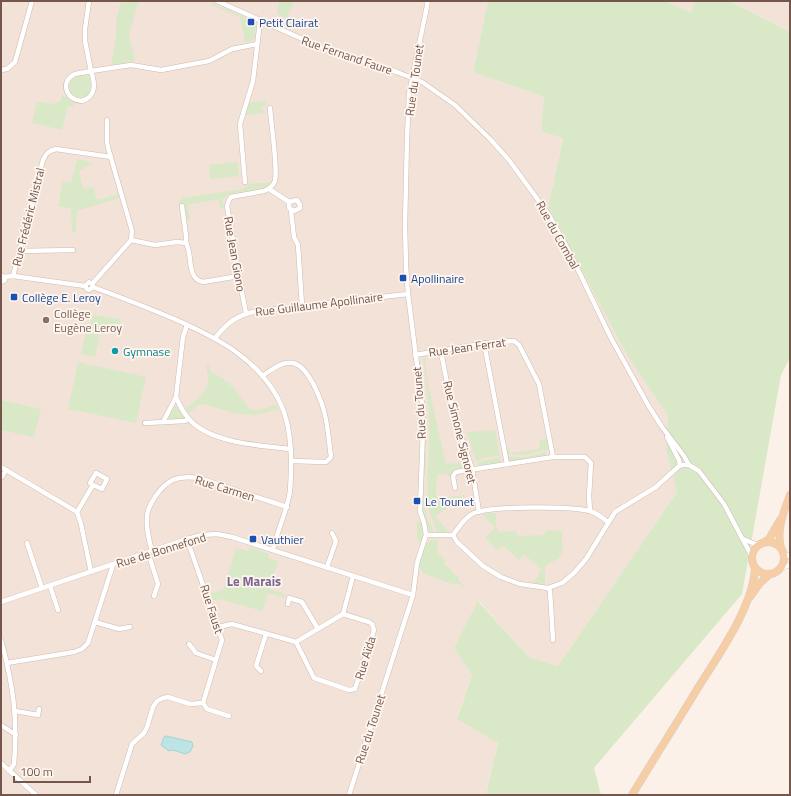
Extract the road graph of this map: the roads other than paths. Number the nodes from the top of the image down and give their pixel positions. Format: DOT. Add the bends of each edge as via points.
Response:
graph roads {
  1 [pos="32,1"];
  2 [pos="89,1"];
  3 [pos="217,1"];
  4 [pos="428,1"];
  5 [pos="260,21"];
  6 [pos="257,44"];
  7 [pos="1,70"];
  8 [pos="91,71"];
  9 [pos="412,78"];
  10 [pos="270,108"];
  11 [pos="107,120"];
  12 [pos="111,157"];
  13 [pos="246,182"];
  14 [pos="269,189"];
  15 [pos="289,202"];
  16 [pos="182,206"];
  17 [pos="291,211"];
  18 [pos="131,240"];
  19 [pos="186,243"];
  20 [pos="72,250"];
  21 [pos="20,251"];
  22 [pos="3,276"];
  23 [pos="14,276"];
  24 [pos="239,276"];
  25 [pos="1,282"];
  26 [pos="93,285"];
  27 [pos="408,294"];
  28 [pos="302,306"];
  29 [pos="246,313"];
  30 [pos="187,325"];
  31 [pos="215,338"];
  32 [pos="484,343"];
  33 [pos="441,352"];
  34 [pos="415,355"];
  35 [pos="262,376"];
  36 [pos="176,397"];
  37 [pos="188,419"];
  38 [pos="163,422"];
  39 [pos="145,423"];
  40 [pos="662,427"];
  41 [pos="291,449"];
  42 [pos="553,457"];
  43 [pos="292,461"];
  44 [pos="507,464"];
  45 [pos="680,466"];
  46 [pos="689,466"];
  47 [pos="1,468"];
  48 [pos="472,469"];
  49 [pos="6,470"];
  50 [pos="1,477"];
  51 [pos="93,485"];
  52 [pos="455,488"];
  53 [pos="790,495"];
  54 [pos="286,507"];
  55 [pos="590,511"];
  56 [pos="77,512"];
  57 [pos="479,512"];
  58 [pos="783,515"];
  59 [pos="608,522"];
  60 [pos="332,533"];
  61 [pos="426,535"];
  62 [pos="453,535"];
  63 [pos="188,539"];
  64 [pos="743,539"];
  65 [pos="27,543"];
  66 [pos="763,543"];
  67 [pos="273,549"];
  68 [pos="782,550"];
  69 [pos="150,552"];
  70 [pos="752,557"];
  71 [pos="790,557"];
  72 [pos="113,565"];
  73 [pos="790,565"];
  74 [pos="328,567"];
  75 [pos="755,568"];
  76 [pos="781,568"];
  77 [pos="90,572"];
  78 [pos="770,574"];
  79 [pos="353,576"];
  80 [pos="50,586"];
  81 [pos="42,588"];
  82 [pos="548,588"];
  83 [pos="413,595"];
  84 [pos="154,596"];
  85 [pos="748,600"];
  86 [pos="1,602"];
  87 [pos="288,604"];
  88 [pos="58,610"];
  89 [pos="343,614"];
  90 [pos="95,622"];
  91 [pos="130,627"];
  92 [pos="218,627"];
  93 [pos="318,629"];
  94 [pos="266,634"];
  95 [pos="1,640"];
  96 [pos="553,640"];
  97 [pos="296,642"];
  98 [pos="189,644"];
  99 [pos="216,660"];
  100 [pos="7,663"];
  101 [pos="262,671"];
  102 [pos="203,703"];
  103 [pos="40,708"];
  104 [pos="15,711"];
  105 [pos="229,716"];
  106 [pos="1,725"];
  107 [pos="16,735"];
  108 [pos="1,763"];
  109 [pos="10,771"];
  110 [pos="36,795"];
  111 [pos="116,795"];
  112 [pos="349,795"];
  113 [pos="632,795"];
  1 -- 7 [label="street" via="15,62 7,69"];
  2 -- 8 [label="street" via="85,42"];
  3 -- 5 [label="street, Rue Fernand Faure"];
  4 -- 9 [label="street, Rue du Tounet"];
  5 -- 6 [label="street"];
  5 -- 9 [label="street, Rue Fernand Faure" via="324,49"];
  6 -- 8 [label="street" via="232,49 209,61 161,70 131,65"];
  6 -- 13 [label="street" via="253,81 240,124"];
  8 -- 8 [label="street" via="77,73 69,78 66,87 73,99 82,101 91,96 94,88"];
  9 -- 27 [label="street, Rue du Tounet" via="409,94 405,225"];
  9 -- 40 [label="street, Rue du Combal" via="455,105 509,160 532,191 549,215 611,338"];
  10 -- 14 [label="street" via="276,173"];
  11 -- 12 [label="street"];
  12 -- 18 [label="street" via="132,231"];
  12 -- 21 [label="street, Rue Frédéric Mistral" via="56,149 46,154"];
  14 -- 15 [label="street"];
  14 -- 24 [label="street, Rue Jean Giono" via="235,195 229,200 228,211"];
  15 -- 17 [label="street"];
  15 -- 17 [label="street" via="297,200 300,204 298,210"];
  16 -- 19 [label="street"];
  17 -- 28 [label="street" via="294,236 298,245"];
  18 -- 19 [label="street" via="148,245"];
  18 -- 26 [label="street"];
  19 -- 24 [label="street" via="192,273 198,281"];
  20 -- 21 [label="street"];
  21 -- 23 [label="street, Rue Frédéric Mistral"];
  22 -- 23 [label="street"];
  22 -- 25 [label="street" via="4,280"];
  23 -- 26 [label="street" via="85,286 89,290"];
  24 -- 29 [label="street, Rue Jean Giono"];
  26 -- 30 [label="street"];
  27 -- 28 [label="street, Rue Guillaume Apollinaire"];
  27 -- 34 [label="street, Rue du Tounet"];
  28 -- 29 [label="street, Rue Guillaume Apollinaire"];
  29 -- 31 [label="street, Rue Guillaume Apollinaire" via="226,325"];
  30 -- 31 [label="street"];
  30 -- 36 [label="street" via="183,337"];
  31 -- 35 [label="street" via="236,351"];
  32 -- 33 [label="street, Rue Jean Ferrat"];
  32 -- 42 [label="street, Rue Jean Ferrat" via="514,340 519,345 539,384"];
  32 -- 44 [label="street"];
  33 -- 34 [label="street, Rue Jean Ferrat"];
  33 -- 48 [label="street, Rue Simone Signoret" via="452,409"];
  34 -- 61 [label="street, Rue du Tounet" via="424,429 420,511"];
  35 -- 41 [label="street" via="282,407"];
  35 -- 43 [label="street" via="285,363 301,366 324,411 331,457 326,462"];
  36 -- 37 [label="street"];
  36 -- 38 [label="street"];
  37 -- 38 [label="street"];
  37 -- 41 [label="street" via="209,433 235,441"];
  38 -- 39 [label="street"];
  40 -- 45 [label="street, Rue du Combal"];
  40 -- 46 [label="street, Rue du Combal"];
  41 -- 43 [label="street"];
  42 -- 44 [label="street"];
  42 -- 55 [label="street" via="580,456 588,459"];
  43 -- 54 [label="street" via="290,492"];
  44 -- 48 [label="street"];
  45 -- 46 [label="street"];
  45 -- 59 [label="street" via="656,487 615,512"];
  46 -- 64 [label="street, Rue du Combal" via="699,471 724,504"];
  47 -- 49 [label="street"];
  48 -- 52 [label="street" via="454,474"];
  48 -- 57 [label="street, Rue Simone Signoret"];
  49 -- 50 [label="street"];
  49 -- 56 [label="street"];
  51 -- 56 [label="street"];
  53 -- 58 [label="main road"];
  54 -- 67 [label="street"];
  54 -- 69 [label="street, Rue Carmen" via="199,478 176,478 165,484 150,504 147,516"];
  55 -- 57 [label="street" via="521,508"];
  55 -- 59 [label="street"];
  56 -- 77 [label="street"];
  57 -- 62 [label="street" via="462,522"];
  58 -- 66 [label="main road" via="769,539"];
  58 -- 68 [label="main road" via="779,536"];
  59 -- 82 [label="street" via="586,559 562,583"];
  60 -- 74 [label="street" via="336,541"];
  61 -- 62 [label="street"];
  61 -- 83 [label="street, Rue du Tounet" via="417,563"];
  62 -- 82 [label="street" via="483,566 501,577 520,584"];
  63 -- 67 [label="street, Rue de Bonnefond" via="217,534"];
  63 -- 69 [label="street, Rue de Bonnefond"];
  63 -- 92 [label="street, Rue Faust"];
  64 -- 66 [label="street" via="755,544"];
  64 -- 70 [label="street, Rue du Combal"];
  65 -- 81 [label="street"];
  66 -- 68 [label="main road" via="774,543"];
  66 -- 70 [label="main road" via="753,552"];
  67 -- 74 [label="street, Rue de Bonnefond"];
  68 -- 71 [label="street"];
  68 -- 76 [label="main road" via="784,558"];
  69 -- 72 [label="street, Rue de Bonnefond"];
  69 -- 84 [label="street, Rue Carmen" via="158,584"];
  70 -- 75 [label="main road"];
  72 -- 77 [label="street, Rue de Bonnefond"];
  72 -- 90 [label="street"];
  73 -- 76 [label="street"];
  74 -- 79 [label="street, Rue de Bonnefond"];
  75 -- 78 [label="main road" via="759,572"];
  75 -- 85 [label="main road"];
  76 -- 78 [label="main road"];
  77 -- 80 [label="street, Rue de Bonnefond"];
  78 -- 85 [label="main road"];
  79 -- 83 [label="street, Rue de Bonnefond"];
  79 -- 89 [label="street"];
  80 -- 81 [label="street, Rue de Bonnefond"];
  80 -- 88 [label="street"];
  81 -- 86 [label="street, Rue de Bonnefond"];
  82 -- 96 [label="street"];
  83 -- 112 [label="street, Rue du Tounet"];
  85 -- 113 [label="main road" via="715,661"];
  87 -- 93 [label="street" via="289,598 302,602"];
  89 -- 93 [label="street"];
  89 -- 97 [label="street, Rue Aïda" via="369,622 374,630 355,689 349,690 314,678"];
  90 -- 91 [label="street" via="119,629"];
  90 -- 100 [label="street" via="88,643 82,649"];
  92 -- 94 [label="street" via="232,624"];
  92 -- 99 [label="street, Rue Faust" via="222,640"];
  93 -- 97 [label="street"];
  94 -- 97 [label="street"];
  94 -- 101 [label="street" via="256,666"];
  95 -- 100 [label="street"];
  98 -- 99 [label="street" via="196,653"];
  99 -- 102 [label="street, Rue Faust"];
  100 -- 104 [label="street"];
  102 -- 105 [label="street" via="207,709"];
  102 -- 111 [label="street" via="190,704 168,697 157,701 153,706 147,728 132,744"];
  103 -- 104 [label="street" via="38,715"];
  104 -- 107 [label="street"];
  106 -- 107 [label="street"];
  107 -- 109 [label="street" via="14,764"];
  108 -- 109 [label="street"];
  109 -- 110 [label="street"];
}
